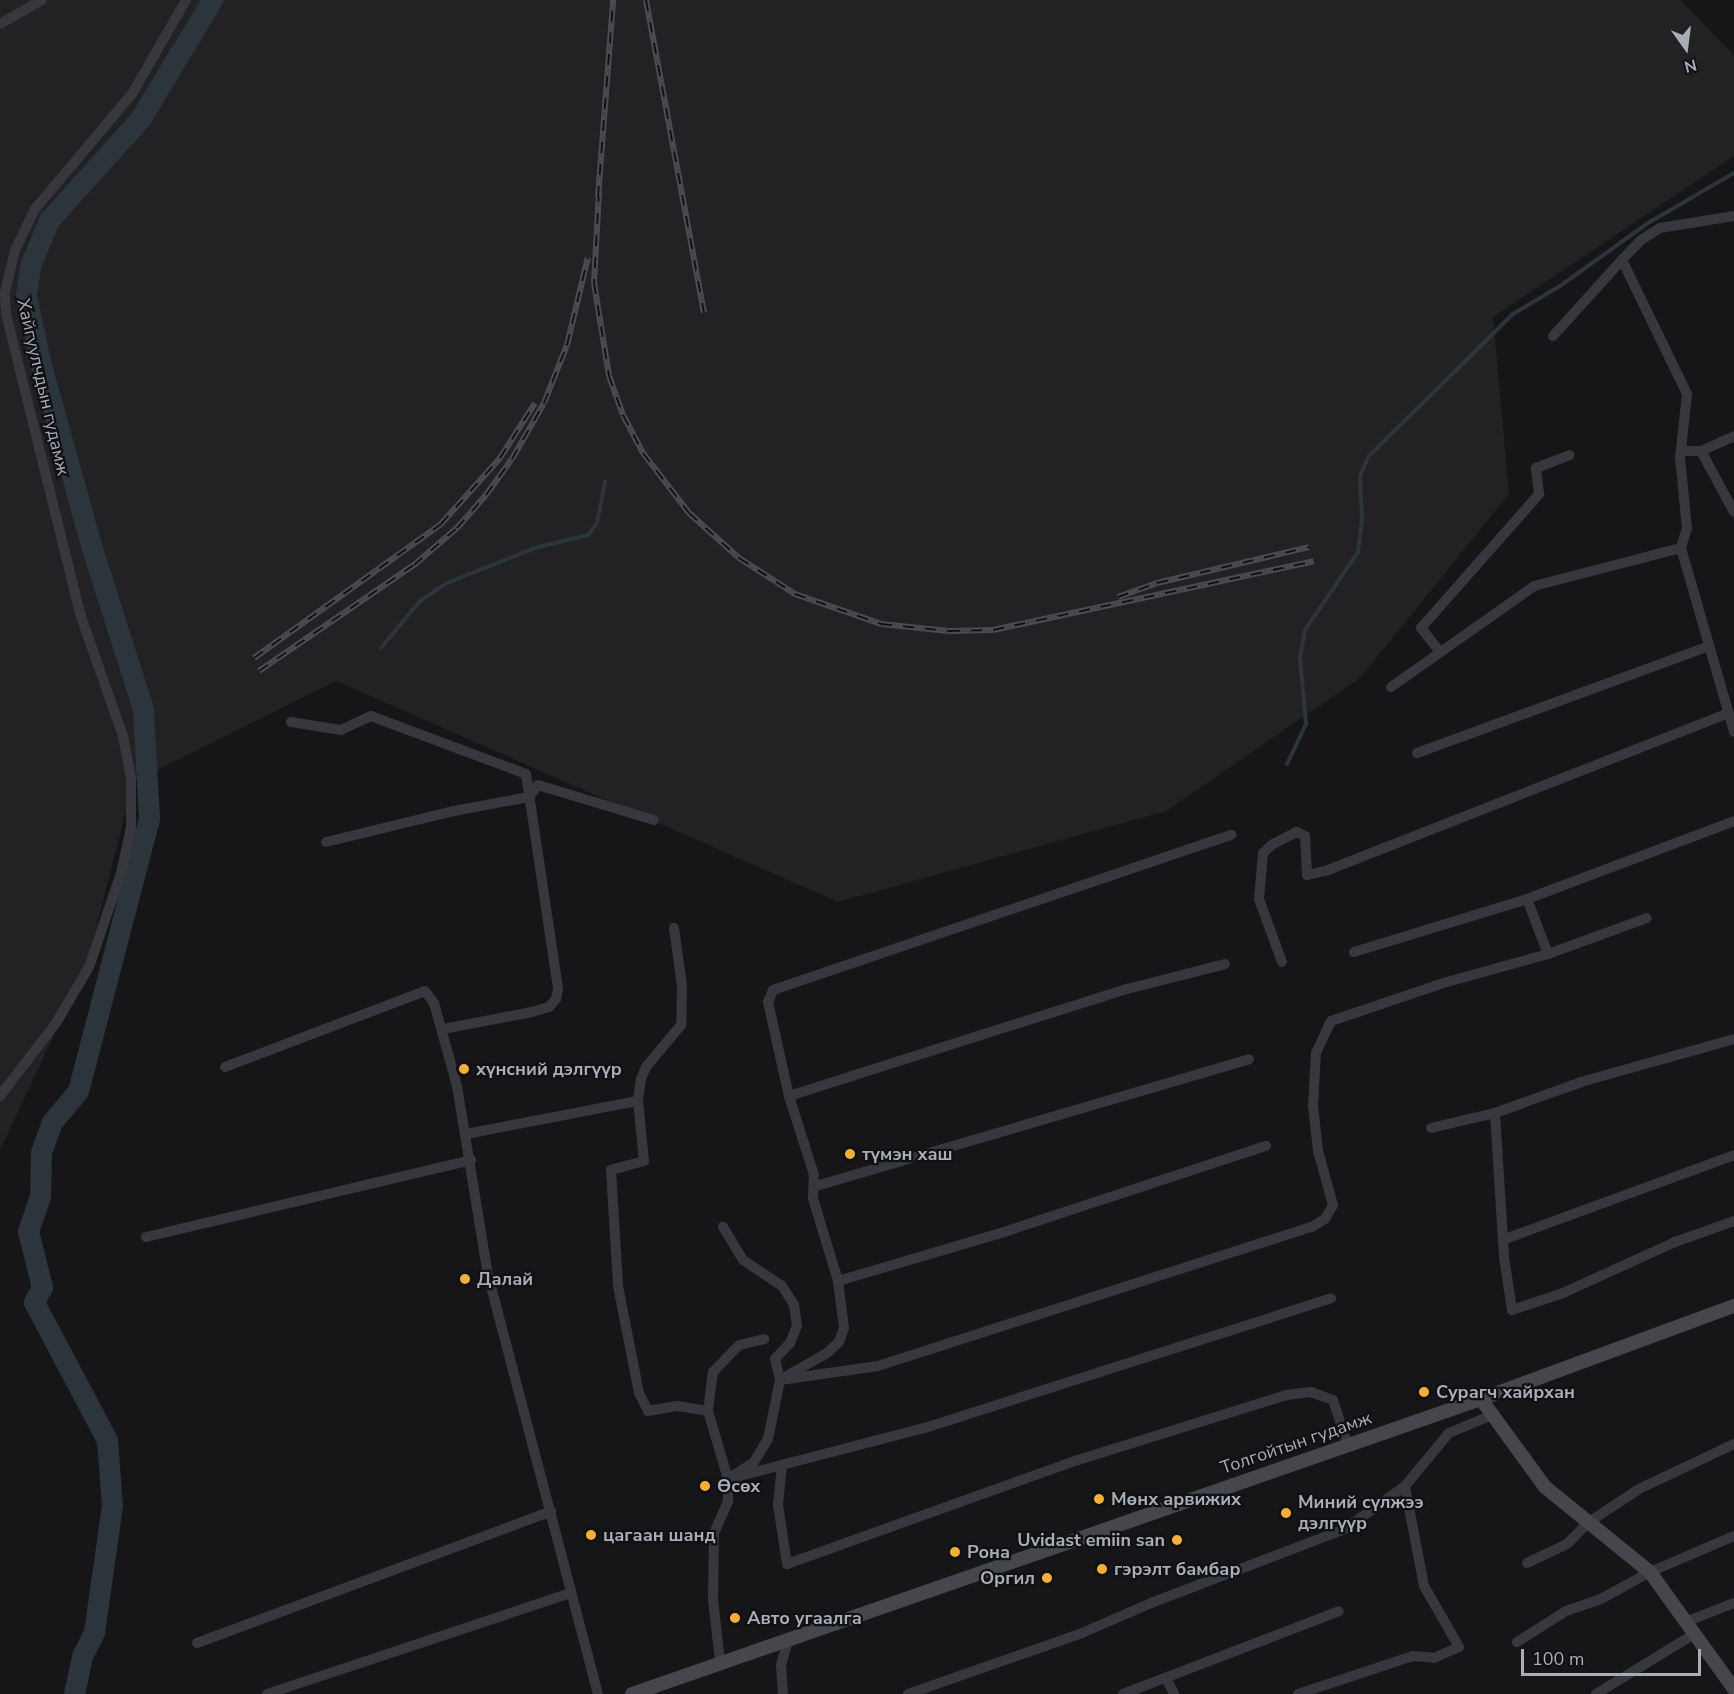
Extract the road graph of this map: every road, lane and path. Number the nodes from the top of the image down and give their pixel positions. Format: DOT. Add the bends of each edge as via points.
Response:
graph roads {
  1 [pos="42,0"];
  2 [pos="186,0"];
  3 [pos="0,24"];
  4 [pos="1734,215"];
  5 [pos="1622,260"];
  6 [pos="1553,336"];
  7 [pos="1734,436"];
  8 [pos="1681,451"];
  9 [pos="1701,451"];
  10 [pos="1570,455"];
  11 [pos="1734,512"];
  12 [pos="1681,548"];
  13 [pos="1709,646"];
  14 [pos="1440,652"];
  15 [pos="1391,687"];
  16 [pos="1727,714"];
  17 [pos="291,722"];
  18 [pos="1734,732"];
  19 [pos="1417,753"];
  20 [pos="529,797"];
  21 [pos="654,820"];
  22 [pos="1734,821"];
  23 [pos="1231,835"];
  24 [pos="326,842"];
  25 [pos="1527,899"];
  26 [pos="1647,918"];
  27 [pos="674,928"];
  28 [pos="1354,952"];
  29 [pos="1548,954"];
  30 [pos="1282,962"];
  31 [pos="1225,964"];
  32 [pos="443,1029"];
  33 [pos="1734,1039"];
  34 [pos="1249,1059"];
  35 [pos="225,1067"];
  36 [pos="0,1096"];
  37 [pos="789,1096"];
  38 [pos="638,1101"];
  39 [pos="1495,1113"];
  40 [pos="1431,1128"];
  41 [pos="466,1134"];
  42 [pos="1266,1146"];
  43 [pos="1734,1155"];
  44 [pos="471,1160"];
  45 [pos="816,1186"];
  46 [pos="1734,1221"];
  47 [pos="723,1227"];
  48 [pos="146,1237"];
  49 [pos="1505,1239"];
  50 [pos="838,1281"];
  51 [pos="1331,1298"];
  52 [pos="1734,1306"];
  53 [pos="764,1339"];
  54 [pos="780,1380"];
  55 [pos="1481,1399"];
  56 [pos="708,1411"];
  57 [pos="1492,1415"];
  58 [pos="1347,1443"];
  59 [pos="1734,1444"];
  60 [pos="782,1465"];
  61 [pos="728,1479"];
  62 [pos="1405,1486"];
  63 [pos="551,1511"];
  64 [pos="1589,1522"];
  65 [pos="1734,1536"];
  66 [pos="1527,1563"];
  67 [pos="1650,1572"];
  68 [pos="570,1593"];
  69 [pos="1734,1603"];
  70 [pos="1339,1611"];
  71 [pos="1688,1621"];
  72 [pos="1696,1633"];
  73 [pos="788,1640"];
  74 [pos="197,1642"];
  75 [pos="1517,1642"];
  76 [pos="720,1661"];
  77 [pos="1166,1678"];
  78 [pos="1734,1689"];
  79 [pos="267,1694"];
  80 [pos="598,1694"];
  81 [pos="632,1694"];
  82 [pos="783,1694"];
  83 [pos="908,1694"];
  84 [pos="1123,1694"];
  85 [pos="1174,1694"];
  86 [pos="1298,1694"];
  87 [pos="1596,1694"];
  1 -- 3 [label="street"];
  2 -- 36 [label="street, Хайгуулчдын гудамж" via="132,94 35,209 15,250 5,292 6,313 81,616 132,778 131,828 114,899 89,967 56,1023"];
  4 -- 5 [label="street" via="1660,228 1641,240"];
  5 -- 6 [label="street"];
  5 -- 8 [label="street" via="1687,394"];
  7 -- 9 [label="street"];
  8 -- 9 [label="street"];
  8 -- 12 [label="street" via="1687,528"];
  9 -- 11 [label="street"];
  10 -- 14 [label="street" via="1536,468 1539,494 1421,628"];
  12 -- 13 [label="street"];
  12 -- 14 [label="street" via="1534,586"];
  13 -- 16 [label="street"];
  13 -- 19 [label="street"];
  14 -- 15 [label="street"];
  16 -- 18 [label="street"];
  16 -- 30 [label="street" via="1328,870 1308,875 1305,836 1297,832 1273,844 1263,853 1259,899"];
  17 -- 20 [label="street" via="341,730 372,716 526,774"];
  20 -- 21 [label="street" via="538,785"];
  20 -- 24 [label="street"];
  20 -- 32 [label="street" via="558,989 556,999 549,1007 532,1012"];
  22 -- 25 [label="street"];
  23 -- 37 [label="street" via="783,983 773,990 768,1002"];
  25 -- 28 [label="street"];
  25 -- 29 [label="street"];
  26 -- 29 [label="street"];
  27 -- 38 [label="street" via="682,986 681,1025 646,1067"];
  29 -- 54 [label="street" via="1447,982 1331,1021 1316,1053 1313,1106 1318,1151 1333,1205 1325,1219 1312,1227 878,1366"];
  31 -- 37 [label="street" via="1127,989"];
  32 -- 35 [label="street" via="425,991"];
  32 -- 41 [label="street"];
  33 -- 39 [label="street" via="1581,1082"];
  34 -- 45 [label="street"];
  37 -- 45 [label="street"];
  38 -- 41 [label="street"];
  38 -- 56 [label="street" via="644,1161 611,1170 618,1286 639,1393 648,1411 677,1406"];
  39 -- 40 [label="street"];
  39 -- 49 [label="street"];
  41 -- 44 [label="street"];
  42 -- 50 [label="street" via="1004,1232"];
  43 -- 49 [label="street"];
  44 -- 48 [label="street"];
  44 -- 63 [label="street" via="488,1275"];
  45 -- 50 [label="street" via="813,1198"];
  46 -- 49 [label="street" via="1675,1242 1563,1293 1512,1310"];
  47 -- 54 [label="street" via="743,1260 782,1286 794,1305 797,1326 790,1343 775,1359"];
  50 -- 54 [label="street" via="844,1328 839,1342"];
  51 -- 60 [label="street" via="931,1426"];
  52 -- 55 [label="main road, Толгойтын гудамж"];
  53 -- 56 [label="street" via="739,1345 713,1372"];
  54 -- 61 [label="street" via="764,1448 754,1462"];
  55 -- 57 [label="main road"];
  55 -- 58 [label="main road, Толгойтын гудамж"];
  56 -- 61 [label="street"];
  57 -- 62 [label="street" via="1449,1433"];
  57 -- 64 [label="main road" via="1545,1487"];
  58 -- 60 [label="street" via="1333,1400 1321,1394 1287,1395 1078,1460 787,1564 778,1505"];
  58 -- 73 [label="main road, Толгойтын гудамж"];
  59 -- 64 [label="street" via="1639,1489"];
  60 -- 61 [label="street"];
  61 -- 76 [label="street" via="728,1501 714,1533 713,1600"];
  62 -- 83 [label="street" via="1345,1528 1082,1633"];
  62 -- 86 [label="street" via="1424,1586 1459,1647 1434,1658 1413,1656"];
  63 -- 68 [label="street"];
  63 -- 74 [label="street"];
  64 -- 66 [label="street" via="1567,1544"];
  64 -- 67 [label="main road"];
  65 -- 67 [label="street"];
  67 -- 71 [label="main road"];
  67 -- 75 [label="street" via="1601,1599 1566,1611"];
  68 -- 79 [label="street"];
  68 -- 80 [label="street"];
  69 -- 71 [label="street"];
  70 -- 77 [label="street"];
  71 -- 72 [label="main road"];
  72 -- 78 [label="main road"];
  72 -- 87 [label="street"];
  73 -- 76 [label="main road, Толгойтын гудамж"];
  73 -- 82 [label="street" via="781,1665"];
  76 -- 81 [label="main road, Толгойтын гудамж"];
  77 -- 84 [label="street"];
  77 -- 85 [label="street"];
}
